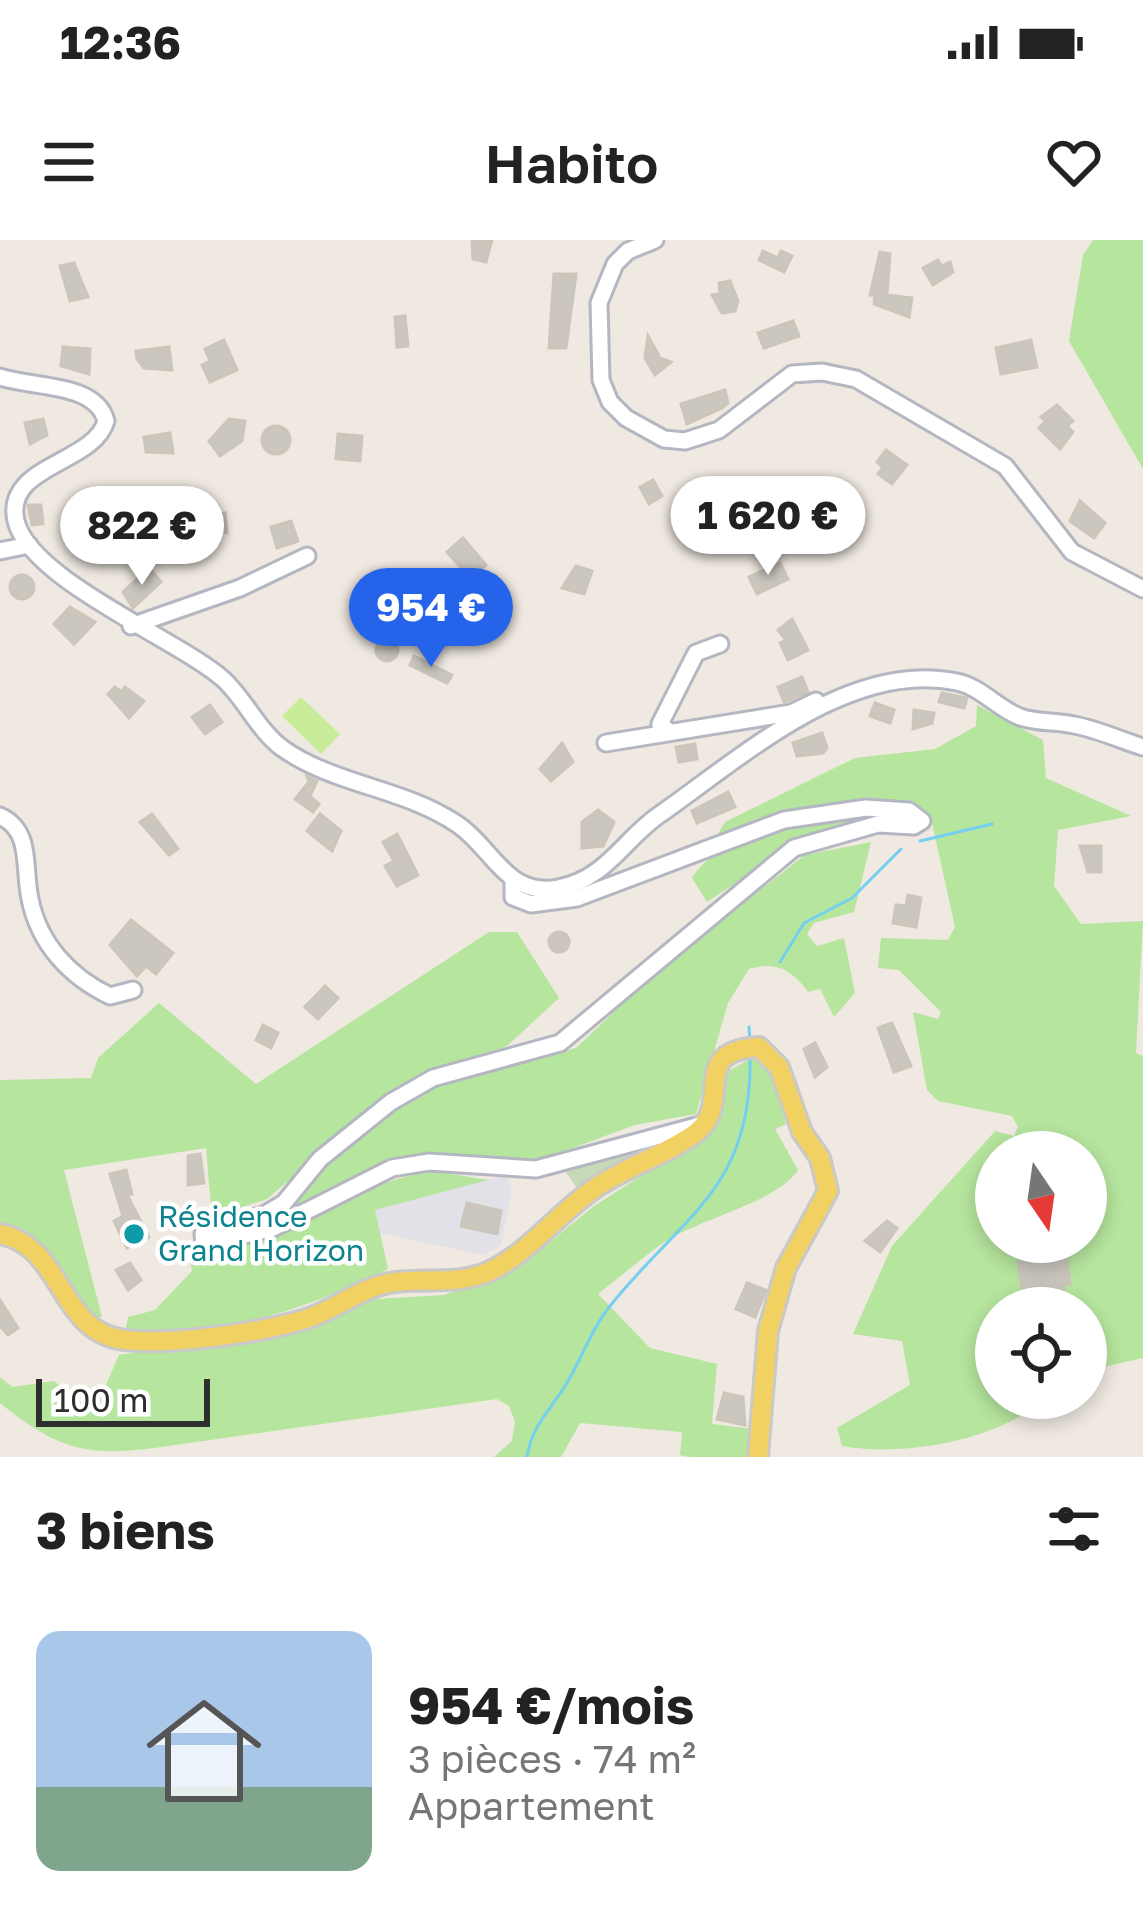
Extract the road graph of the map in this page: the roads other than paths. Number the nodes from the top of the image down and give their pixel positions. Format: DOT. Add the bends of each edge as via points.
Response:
graph roads {
  1 [pos="655,240"];
  2 [pos="0,377"];
  3 [pos="29,545"];
  4 [pos="0,550"];
  5 [pos="307,556"];
  6 [pos="1143,589"];
  7 [pos="131,626"];
  8 [pos="720,644"];
  9 [pos="830,702"];
  10 [pos="670,733"];
  11 [pos="606,743"];
  12 [pos="1143,747"];
  13 [pos="0,816"];
  14 [pos="513,881"];
  15 [pos="133,990"];
  16 [pos="704,1124"];
  17 [pos="0,1234"];
  18 [pos="758,1457"];
  1 -- 6 [label="street" via="615,264 599,303 602,380 626,418 664,439 686,441 719,430 793,374 856,379 1005,466 1072,552"];
  2 -- 3 [label="street" via="90,397 106,421 93,444 32,477 17,500 14,514"];
  3 -- 4 [label="street"];
  3 -- 7 [label="street"];
  5 -- 7 [label="street"];
  7 -- 14 [label="street" via="223,679 277,745 460,826"];
  8 -- 10 [label="street" via="696,653 660,724"];
  9 -- 10 [label="street"];
  9 -- 12 [label="street" via="867,683 947,680 1024,718"];
  9 -- 14 [label="street" via="729,762 644,826 600,873 558,888"];
  10 -- 11 [label="street"];
  13 -- 15 [label="street" via="23,839 29,898 57,958 110,996"];
  14 -- 16 [label="street" via="512,897 521,903 577,898 784,820 866,808 909,811 922,820 794,848 586,1026 560,1043 433,1078 405,1094 320,1159 284,1203 209,1229 204,1245 273,1228 392,1168 428,1162 536,1169"];
  16 -- 17 [label="main road" via="589,1192 495,1269 455,1282 379,1286 277,1325 143,1340 99,1333 84,1325 30,1246"];
  16 -- 18 [label="main road" via="717,1066 736,1048 759,1047 775,1057 828,1191 786,1268 768,1331"];
}
